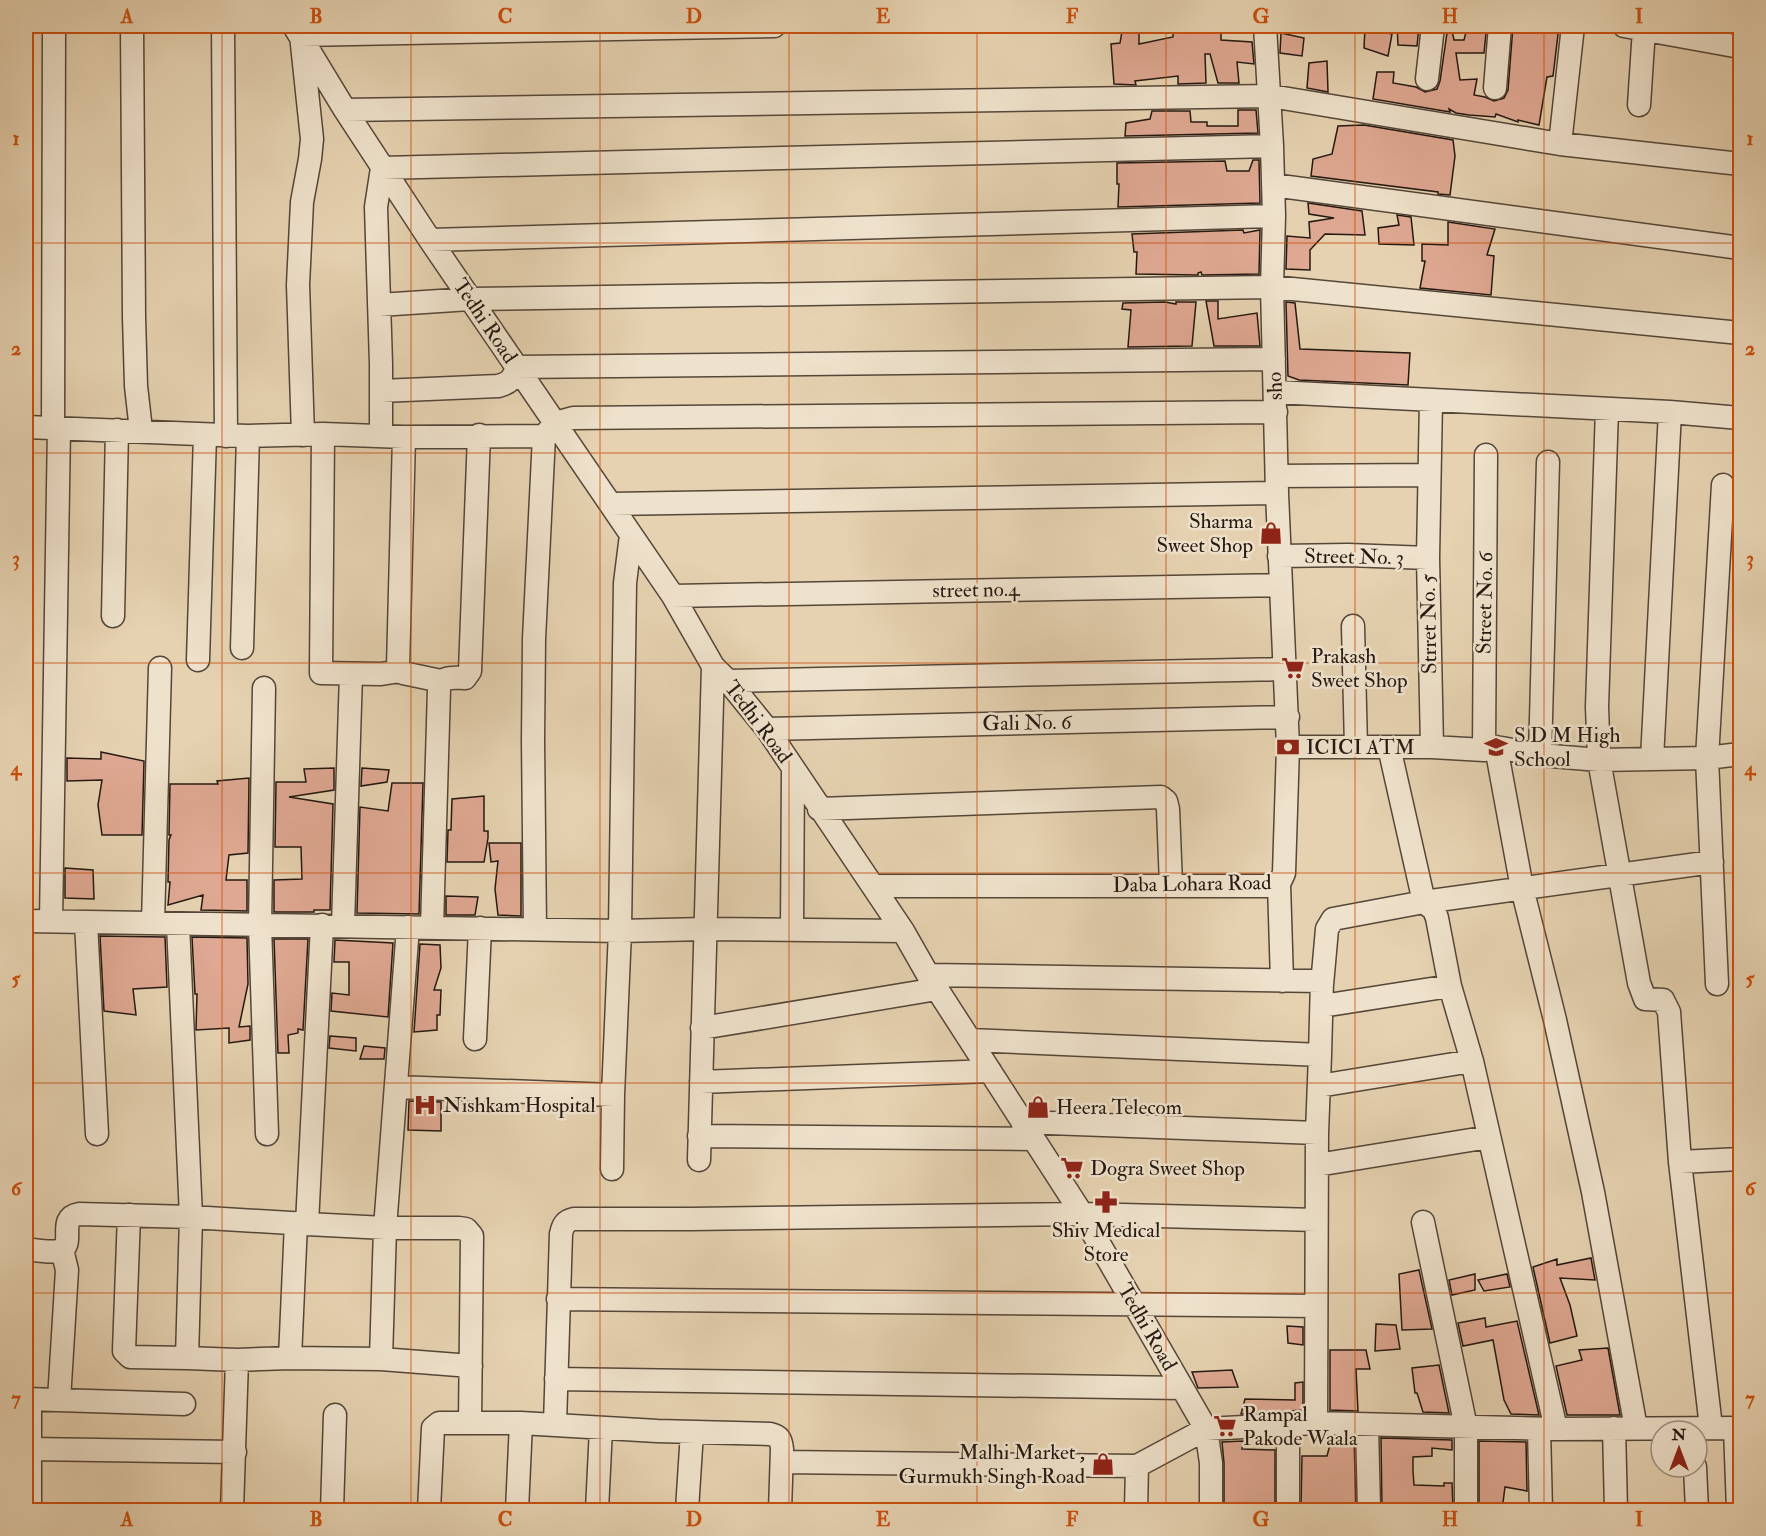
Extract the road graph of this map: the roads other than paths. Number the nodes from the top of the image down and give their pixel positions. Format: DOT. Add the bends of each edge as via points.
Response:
graph roads {
  1 [pos="54,26"];
  2 [pos="132,26"];
  3 [pos="223,26"];
  4 [pos="774,26"];
  5 [pos="1265,26"];
  6 [pos="1434,26"];
  7 [pos="1500,26"];
  8 [pos="1573,26"];
  9 [pos="1634,27"];
  10 [pos="297,30"];
  11 [pos="1740,46"];
  12 [pos="1427,79"];
  13 [pos="1495,88"];
  14 [pos="1271,96"];
  15 [pos="1639,105"];
  16 [pos="345,111"];
  17 [pos="1560,144"];
  18 [pos="1272,146"];
  19 [pos="1740,164"];
  20 [pos="382,168"];
  21 [pos="1273,184"];
  22 [pos="1274,216"];
  23 [pos="430,240"];
  24 [pos="1740,248"];
  25 [pos="1272,287"];
  26 [pos="470,298"];
  27 [pos="379,305"];
  28 [pos="1740,333"];
  29 [pos="1274,359"];
  30 [pos="517,368"];
  31 [pos="381,391"];
  32 [pos="1431,400"];
  33 [pos="1276,402"];
  34 [pos="1607,409"];
  35 [pos="1670,412"];
  36 [pos="1740,418"];
  37 [pos="26,427"];
  38 [pos="56,427"];
  39 [pos="117,430"];
  40 [pos="141,430"];
  41 [pos="550,430"];
  42 [pos="313,434"];
  43 [pos="479,435"];
  44 [pos="226,436"];
  45 [pos="381,436"];
  46 [pos="404,437"];
  47 [pos="1486,455"];
  48 [pos="1548,462"];
  49 [pos="1429,475"];
  50 [pos="1277,484"];
  51 [pos="1723,485"];
  52 [pos="611,504"];
  53 [pos="631,535"];
  54 [pos="1279,556"];
  55 [pos="1428,558"];
  56 [pos="1280,585"];
  57 [pos="673,596"];
  58 [pos="113,616"];
  59 [pos="1353,626"];
  60 [pos="242,648"];
  61 [pos="198,660"];
  62 [pos="160,668"];
  63 [pos="1286,669"];
  64 [pos="400,671"];
  65 [pos="721,673"];
  66 [pos="351,674"];
  67 [pos="441,681"];
  68 [pos="264,688"];
  69 [pos="1288,717"];
  70 [pos="767,729"];
  71 [pos="1288,747"];
  72 [pos="1356,747"];
  73 [pos="1389,747"];
  74 [pos="1432,747"];
  75 [pos="1490,748"];
  76 [pos="1740,754"];
  77 [pos="1540,755"];
  78 [pos="1707,758"];
  79 [pos="1653,759"];
  80 [pos="1599,760"];
  81 [pos="793,768"];
  82 [pos="819,809"];
  83 [pos="1712,862"];
  84 [pos="1619,873"];
  85 [pos="1280,884"];
  86 [pos="1171,885"];
  87 [pos="873,886"];
  88 [pos="1522,888"];
  89 [pos="1424,902"];
  90 [pos="26,921"];
  91 [pos="51,921"];
  92 [pos="86,922"];
  93 [pos="153,923"];
  94 [pos="178,924"];
  95 [pos="260,925"];
  96 [pos="332,925"];
  97 [pos="408,927"];
  98 [pos="432,927"];
  99 [pos="480,928"];
  100 [pos="535,929"];
  101 [pos="704,929"];
  102 [pos="792,929"];
  103 [pos="620,931"];
  104 [pos="903,931"];
  105 [pos="1282,981"];
  106 [pos="933,982"];
  107 [pos="1717,984"];
  108 [pos="1450,986"];
  109 [pos="1322,996"];
  110 [pos="702,1028"];
  111 [pos="475,1039"];
  112 [pos="970,1040"];
  113 [pos="1320,1054"];
  114 [pos="1472,1061"];
  115 [pos="990,1071"];
  116 [pos="701,1082"];
  117 [pos="1319,1086"];
  118 [pos="396,1087"];
  119 [pos="613,1095"];
  120 [pos="1028,1130"];
  121 [pos="1317,1133"];
  122 [pos="97,1134"];
  123 [pos="267,1134"];
  124 [pos="699,1136"];
  125 [pos="1489,1137"];
  126 [pos="1740,1159"];
  127 [pos="699,1160"];
  128 [pos="1680,1162"];
  129 [pos="1317,1165"];
  130 [pos="612,1168"];
  131 [pos="1082,1214"];
  132 [pos="129,1215"];
  133 [pos="191,1217"];
  134 [pos="1316,1220"];
  135 [pos="1423,1222"];
  136 [pos="301,1223"];
  137 [pos="385,1228"];
  138 [pos="26,1249"];
  139 [pos="62,1249"];
  140 [pos="558,1299"];
  141 [pos="1134,1304"];
  142 [pos="1316,1306"];
  143 [pos="187,1358"];
  144 [pos="290,1358"];
  145 [pos="237,1359"];
  146 [pos="381,1359"];
  147 [pos="471,1366"];
  148 [pos="556,1379"];
  149 [pos="1182,1389"];
  150 [pos="28,1399"];
  151 [pos="59,1400"];
  152 [pos="184,1404"];
  153 [pos="334,1414"];
  154 [pos="1697,1419"];
  155 [pos="470,1423"];
  156 [pos="521,1423"];
  157 [pos="1316,1423"];
  158 [pos="555,1424"];
  159 [pos="1288,1425"];
  160 [pos="1367,1425"];
  161 [pos="1466,1427"];
  162 [pos="601,1428"];
  163 [pos="1625,1428"];
  164 [pos="1649,1428"];
  165 [pos="1709,1428"];
  166 [pos="1738,1428"];
  167 [pos="1206,1429"];
  168 [pos="1548,1429"];
  169 [pos="692,1432"];
  170 [pos="30,1449"];
  171 [pos="235,1452"];
  172 [pos="782,1462"];
  173 [pos="1137,1466"];
  174 [pos="1696,1479"];
  175 [pos="30,1510"];
  176 [pos="232,1510"];
  177 [pos="332,1510"];
  178 [pos="429,1510"];
  179 [pos="517,1510"];
  180 [pos="597,1510"];
  181 [pos="687,1510"];
  182 [pos="780,1510"];
  183 [pos="1136,1510"];
  184 [pos="1210,1510"];
  185 [pos="1288,1510"];
  186 [pos="1369,1510"];
  187 [pos="1466,1510"];
  188 [pos="1541,1510"];
  189 [pos="1616,1510"];
  190 [pos="1697,1510"];
  191 [pos="1738,1510"];
  1 -- 38 [label="street"];
  2 -- 40 [label="street" via="134,317"];
  3 -- 44 [label="street"];
  4 -- 10 [label="street"];
  5 -- 14 [label="street, sho"];
  6 -- 12 [label="street"];
  7 -- 13 [label="street"];
  8 -- 17 [label="street"];
  9 -- 11 [label="street"];
  9 -- 15 [label="street"];
  10 -- 16 [label="street, Tedhi Road"];
  10 -- 42 [label="street" via="312,139 302,202 298,285"];
  14 -- 16 [label="street"];
  14 -- 17 [label="street"];
  14 -- 18 [label="street, sho"];
  16 -- 20 [label="street, Tedhi Road"];
  17 -- 19 [label="street"];
  18 -- 20 [label="street"];
  18 -- 21 [label="street, sho"];
  20 -- 23 [label="street, Tedhi Road"];
  20 -- 27 [label="street" via="376,207"];
  21 -- 22 [label="street, sho"];
  21 -- 24 [label="street"];
  22 -- 23 [label="street"];
  22 -- 25 [label="street, sho"];
  23 -- 26 [label="street, Tedhi Road"];
  25 -- 26 [label="street"];
  25 -- 28 [label="street"];
  25 -- 29 [label="street, sho"];
  26 -- 27 [label="street"];
  26 -- 30 [label="street, Tedhi Road"];
  27 -- 31 [label="street"];
  29 -- 30 [label="street"];
  29 -- 33 [label="street, sho"];
  30 -- 31 [label="street" via="508,384 498,386"];
  30 -- 41 [label="street, Tedhi Road"];
  31 -- 45 [label="street"];
  32 -- 33 [label="street"];
  32 -- 34 [label="street"];
  32 -- 49 [label="street, Strret No. 5"];
  33 -- 41 [label="street" via="573,418 561,420"];
  33 -- 50 [label="street, sho"];
  34 -- 35 [label="street"];
  34 -- 80 [label="street" via="1597,706"];
  35 -- 36 [label="street"];
  35 -- 79 [label="street"];
  37 -- 38 [label="street"];
  38 -- 39 [label="street"];
  38 -- 91 [label="street"];
  39 -- 40 [label="street"];
  39 -- 58 [label="street"];
  40 -- 44 [label="street"];
  41 -- 43 [label="street"];
  41 -- 52 [label="street, Tedhi Road"];
  41 -- 100 [label="street" via="534,639"];
  42 -- 44 [label="street"];
  42 -- 45 [label="street"];
  42 -- 66 [label="street" via="321,673"];
  43 -- 46 [label="street"];
  43 -- 67 [label="street" via="470,671 465,678"];
  44 -- 60 [label="street"];
  44 -- 61 [label="street"];
  45 -- 46 [label="street"];
  46 -- 64 [label="street"];
  47 -- 75 [label="street, Street No. 6"];
  48 -- 77 [label="street"];
  49 -- 50 [label="street"];
  49 -- 55 [label="street, Strret No. 5"];
  50 -- 52 [label="street"];
  50 -- 54 [label="street, sho"];
  51 -- 78 [label="street"];
  52 -- 53 [label="street, Tedhi Road"];
  53 -- 57 [label="street, Tedhi Road"];
  53 -- 103 [label="street" via="624,583"];
  54 -- 55 [label="street, Street No. 3"];
  54 -- 56 [label="street, sho"];
  55 -- 74 [label="street, Strret No. 5"];
  56 -- 57 [label="street, street no.4"];
  56 -- 63 [label="street, sho"];
  57 -- 65 [label="street, Tedhi Road"];
  59 -- 72 [label="street"];
  62 -- 93 [label="street"];
  63 -- 65 [label="street"];
  63 -- 69 [label="street, sho"];
  64 -- 66 [label="street"];
  64 -- 67 [label="street"];
  65 -- 70 [label="street, Tedhi Road"];
  65 -- 101 [label="street"];
  66 -- 96 [label="street"];
  67 -- 98 [label="street"];
  68 -- 95 [label="street"];
  69 -- 70 [label="street, Gali No. 6"];
  69 -- 71 [label="street, sho"];
  70 -- 81 [label="street, Tedhi Road"];
  71 -- 72 [label="street"];
  71 -- 85 [label="street, Daba Lohara Road" via="1284,873"];
  72 -- 73 [label="street"];
  73 -- 74 [label="street"];
  73 -- 89 [label="street"];
  74 -- 75 [label="street"];
  75 -- 77 [label="street"];
  75 -- 88 [label="street, Street No. 6"];
  76 -- 78 [label="street"];
  77 -- 80 [label="street"];
  78 -- 79 [label="street"];
  78 -- 83 [label="street"];
  79 -- 80 [label="street"];
  80 -- 84 [label="street"];
  81 -- 82 [label="street, Tedhi Road"];
  81 -- 102 [label="street"];
  82 -- 86 [label="street" via="1161,797 1168,809"];
  82 -- 87 [label="street, Tedhi Road"];
  83 -- 84 [label="street"];
  83 -- 107 [label="street"];
  84 -- 88 [label="street"];
  84 -- 128 [label="street" via="1642,996 1663,999 1669,1012"];
  85 -- 86 [label="street, Daba Lohara Road"];
  85 -- 105 [label="street"];
  86 -- 87 [label="street, Daba Lohara Road"];
  87 -- 104 [label="street, Tedhi Road"];
  88 -- 89 [label="street"];
  88 -- 163 [label="street, Street No. 6" via="1593,1192"];
  89 -- 108 [label="street" via="1437,918"];
  89 -- 109 [label="street" via="1333,919 1327,929"];
  90 -- 91 [label="street"];
  91 -- 92 [label="street"];
  92 -- 93 [label="street"];
  92 -- 122 [label="street"];
  93 -- 94 [label="street"];
  94 -- 95 [label="street"];
  94 -- 133 [label="street"];
  95 -- 96 [label="street"];
  95 -- 123 [label="street"];
  96 -- 97 [label="street"];
  96 -- 136 [label="street"];
  97 -- 98 [label="street"];
  97 -- 118 [label="street"];
  98 -- 99 [label="street"];
  99 -- 100 [label="street"];
  99 -- 111 [label="street"];
  100 -- 103 [label="street"];
  101 -- 102 [label="street"];
  101 -- 103 [label="street"];
  101 -- 110 [label="street"];
  102 -- 104 [label="street"];
  103 -- 119 [label="street"];
  104 -- 106 [label="street, Tedhi Road"];
  105 -- 106 [label="street"];
  105 -- 109 [label="street" via="1322,981"];
  106 -- 110 [label="street"];
  106 -- 112 [label="street, Tedhi Road"];
  108 -- 109 [label="street"];
  108 -- 114 [label="street"];
  109 -- 113 [label="street"];
  110 -- 116 [label="street"];
  112 -- 113 [label="street"];
  112 -- 115 [label="street, Tedhi Road"];
  113 -- 117 [label="street"];
  114 -- 117 [label="street"];
  114 -- 125 [label="street"];
  115 -- 116 [label="street"];
  115 -- 120 [label="street, Tedhi Road"];
  116 -- 124 [label="street"];
  117 -- 121 [label="street"];
  118 -- 119 [label="street"];
  118 -- 137 [label="street"];
  119 -- 130 [label="street"];
  120 -- 121 [label="street"];
  120 -- 124 [label="street"];
  120 -- 131 [label="street, Tedhi Road"];
  121 -- 129 [label="street"];
  124 -- 127 [label="street"];
  125 -- 129 [label="street"];
  125 -- 168 [label="street"];
  126 -- 128 [label="street"];
  128 -- 154 [label="street"];
  129 -- 134 [label="street"];
  131 -- 134 [label="street"];
  131 -- 140 [label="street" via="567,1220 561,1234"];
  131 -- 141 [label="street, Tedhi Road"];
  132 -- 133 [label="street"];
  132 -- 139 [label="street" via="74,1215 68,1221 67,1243"];
  132 -- 143 [label="street" via="124,1352 129,1357"];
  133 -- 136 [label="street"];
  133 -- 143 [label="street"];
  134 -- 142 [label="street"];
  135 -- 161 [label="street"];
  136 -- 137 [label="street"];
  136 -- 144 [label="street"];
  137 -- 146 [label="street"];
  137 -- 147 [label="street" via="459,1228 470,1232"];
  138 -- 139 [label="street"];
  139 -- 151 [label="street" via="67,1270"];
  140 -- 141 [label="street"];
  140 -- 148 [label="street"];
  141 -- 142 [label="street"];
  141 -- 149 [label="street, Tedhi Road"];
  142 -- 157 [label="street"];
  143 -- 145 [label="street"];
  144 -- 145 [label="street"];
  144 -- 146 [label="street"];
  145 -- 171 [label="street"];
  146 -- 147 [label="street"];
  147 -- 155 [label="street"];
  148 -- 149 [label="street"];
  148 -- 158 [label="street"];
  149 -- 167 [label="street, Tedhi Road"];
  150 -- 151 [label="street"];
  150 -- 170 [label="street"];
  151 -- 152 [label="street"];
  153 -- 177 [label="street"];
  155 -- 156 [label="street"];
  155 -- 178 [label="street" via="439,1423 433,1428"];
  156 -- 158 [label="street"];
  156 -- 179 [label="street"];
  157 -- 159 [label="street"];
  157 -- 160 [label="street"];
  158 -- 162 [label="street"];
  159 -- 167 [label="street"];
  159 -- 185 [label="street"];
  160 -- 161 [label="street"];
  160 -- 186 [label="street"];
  161 -- 168 [label="street"];
  161 -- 187 [label="street"];
  162 -- 169 [label="street"];
  162 -- 180 [label="street"];
  163 -- 164 [label="street"];
  163 -- 168 [label="street"];
  163 -- 189 [label="street, Street No. 6"];
  165 -- 166 [label="street"];
  166 -- 191 [label="street"];
  167 -- 173 [label="street"];
  167 -- 184 [label="street" via="1211,1463"];
  168 -- 188 [label="street"];
  169 -- 172 [label="street" via="777,1436"];
  169 -- 181 [label="street"];
  170 -- 171 [label="street"];
  170 -- 175 [label="street"];
  171 -- 176 [label="street"];
  172 -- 173 [label="street"];
  172 -- 182 [label="street"];
  173 -- 183 [label="street"];
  174 -- 190 [label="street"];
}
